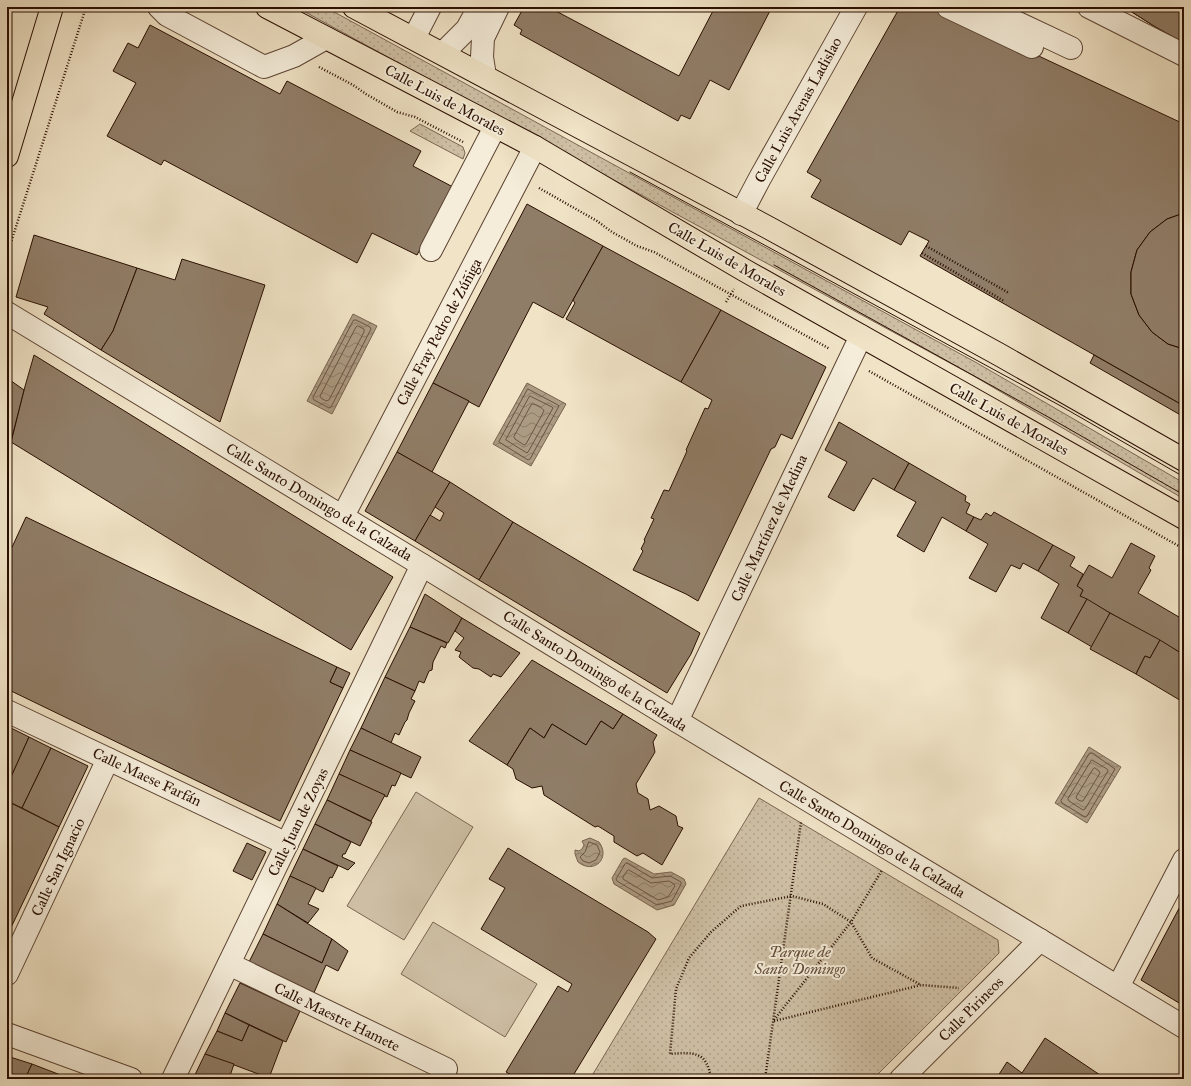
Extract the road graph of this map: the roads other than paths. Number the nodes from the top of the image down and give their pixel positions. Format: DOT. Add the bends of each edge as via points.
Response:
graph roads {
  1 [pos="52,7"];
  2 [pos="159,7"];
  3 [pos="267,7"];
  4 [pos="354,7"];
  5 [pos="430,7"];
  6 [pos="479,7"];
  7 [pos="498,7"];
  8 [pos="856,7"];
  9 [pos="948,7"];
  10 [pos="984,7"];
  11 [pos="1089,7"];
  12 [pos="326,38"];
  13 [pos="414,38"];
  14 [pos="1032,47"];
  15 [pos="1071,48"];
  16 [pos="442,54"];
  17 [pos="1184,55"];
  18 [pos="485,76"];
  19 [pos="495,127"];
  20 [pos="535,147"];
  21 [pos="7,156"];
  22 [pos="741,214"];
  23 [pos="431,250"];
  24 [pos="7,314"];
  25 [pos="861,336"];
  26 [pos="1184,460"];
  27 [pos="343,516"];
  28 [pos="1184,518"];
  29 [pos="422,565"];
  30 [pos="7,711"];
  31 [pos="677,721"];
  32 [pos="108,759"];
  33 [pos="287,844"];
  34 [pos="1184,860"];
  35 [pos="1040,940"];
  36 [pos="228,964"];
  37 [pos="7,974"];
  38 [pos="1118,987"];
  39 [pos="1184,1027"];
  40 [pos="7,1034"];
  41 [pos="444,1074"];
  42 [pos="130,1079"];
  43 [pos="173,1079"];
  44 [pos="901,1079"];
  1 -- 21 [label="main road"];
  2 -- 12 [label="street" via="167,15 264,67 294,56"];
  3 -- 12 [label="main road, Calle Luis de Morales"];
  4 -- 13 [label="main road"];
  5 -- 13 [label="street"];
  6 -- 16 [label="street" via="467,29"];
  7 -- 18 [label="street" via="483,38"];
  8 -- 22 [label="street, Calle Luis Arenas Ladislao"];
  9 -- 14 [label="street"];
  10 -- 15 [label="street"];
  11 -- 17 [label="street"];
  12 -- 19 [label="main road, Calle Luis de Morales"];
  13 -- 16 [label="main road"];
  16 -- 18 [label="main road"];
  18 -- 22 [label="main road"];
  19 -- 20 [label="main road, Calle Luis de Morales"];
  19 -- 23 [label="street"];
  20 -- 25 [label="main road, Calle Luis de Morales"];
  20 -- 27 [label="street, Calle Fray Pedro de Zúñiga"];
  22 -- 26 [label="main road" via="1000,355"];
  24 -- 27 [label="street, Calle Santo Domingo de la Calzada"];
  25 -- 28 [label="main road, Calle Luis de Morales"];
  25 -- 31 [label="street, Calle Martínez de Medina"];
  27 -- 29 [label="street, Calle Santo Domingo de la Calzada"];
  29 -- 31 [label="street, Calle Santo Domingo de la Calzada"];
  29 -- 33 [label="street, Calle Juan de Zoyas"];
  30 -- 32 [label="street, Calle Maese Farfán"];
  31 -- 35 [label="street, Calle Santo Domingo de la Calzada"];
  32 -- 33 [label="street, Calle Maese Farfán"];
  32 -- 37 [label="street, Calle San Ignacio"];
  33 -- 36 [label="street, Calle Juan de Zoyas"];
  34 -- 38 [label="street"];
  35 -- 38 [label="street, Calle Santo Domingo de la Calzada"];
  35 -- 44 [label="street, Calle Pirineos"];
  36 -- 41 [label="street, Calle Maestre Hamete"];
  36 -- 43 [label="street, Calle Juan de Zoyas"];
  38 -- 39 [label="street, Calle Santo Domingo de la Calzada"];
  40 -- 42 [label="street"];
}
